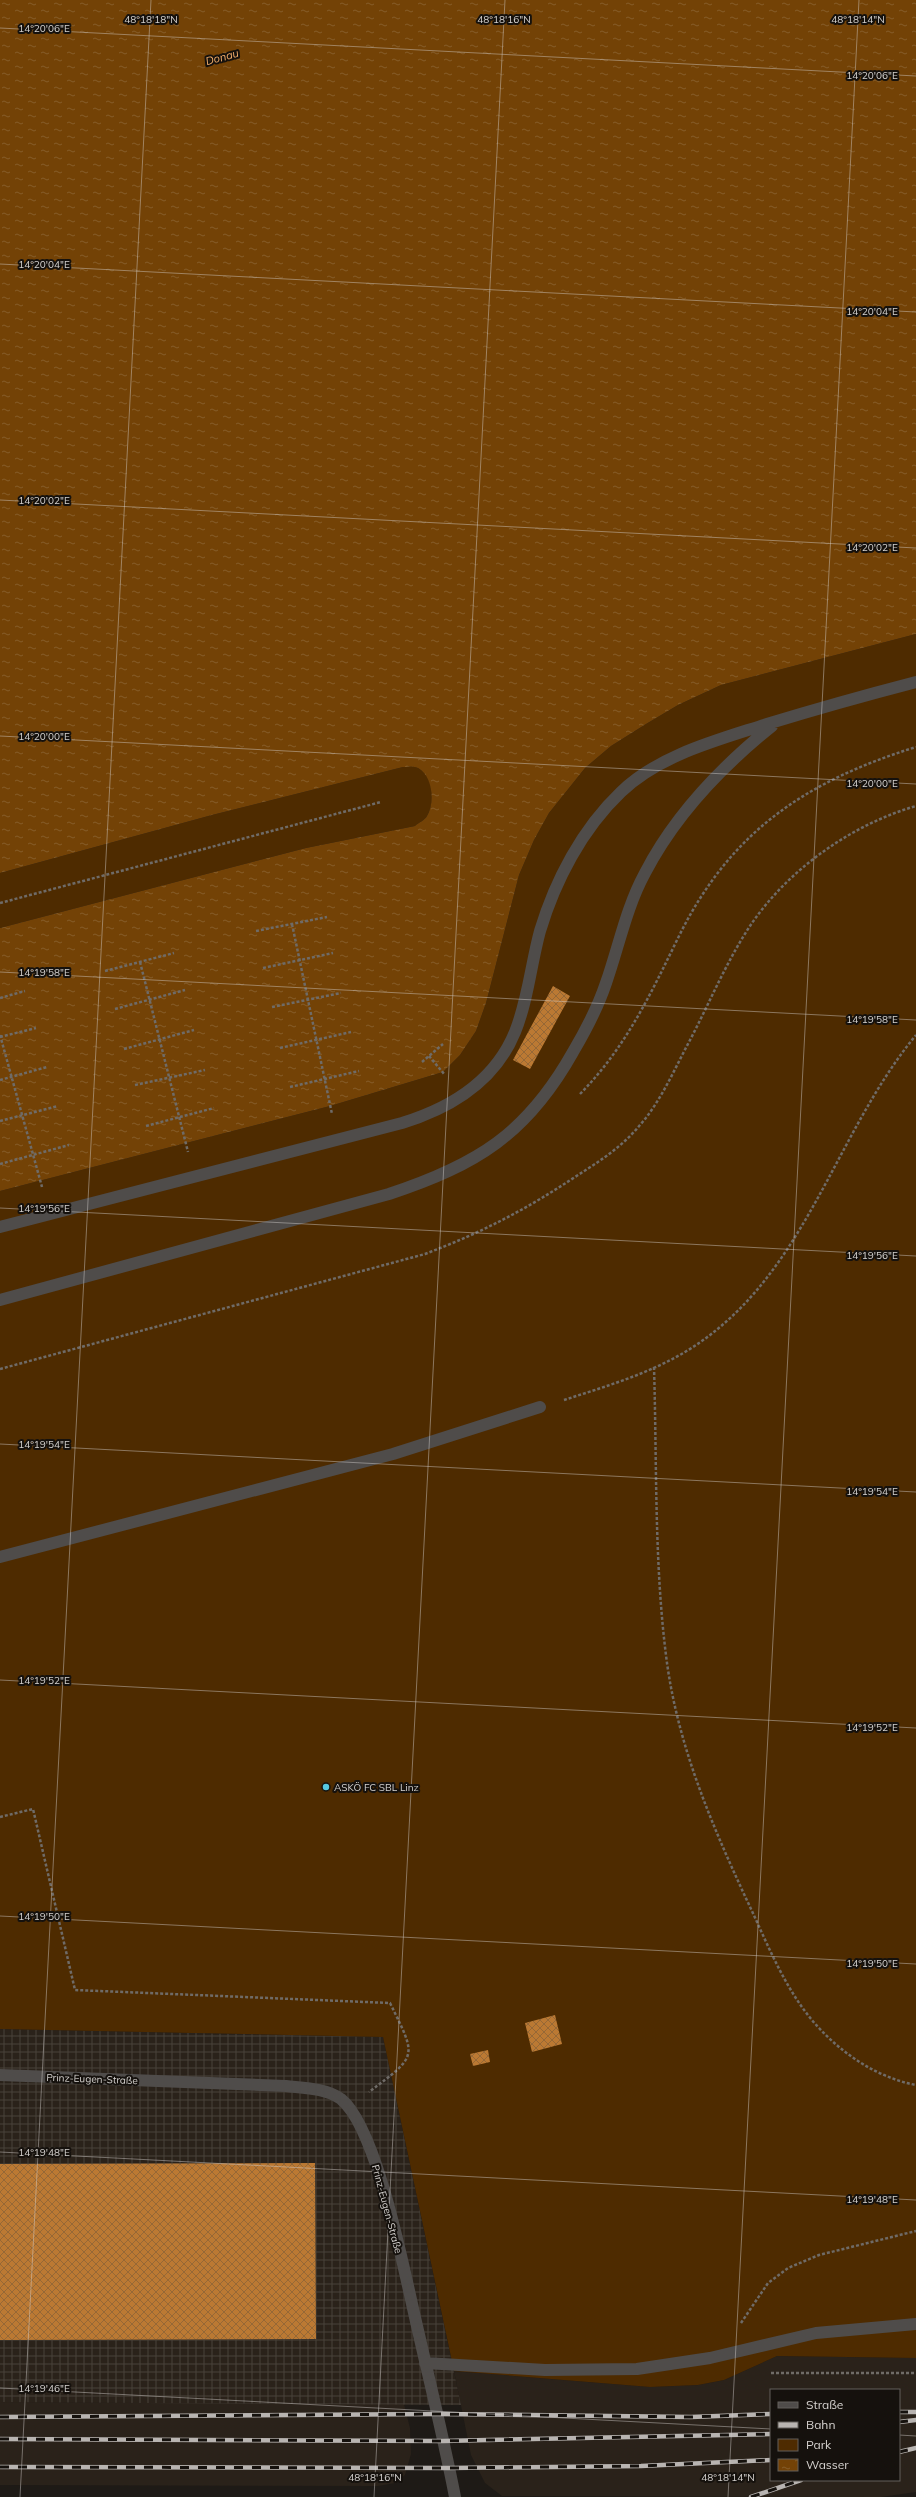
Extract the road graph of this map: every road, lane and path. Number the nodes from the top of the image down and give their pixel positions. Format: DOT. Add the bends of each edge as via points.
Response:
graph roads {
  1 [pos="916,682"];
  2 [pos="778,721"];
  3 [pos="916,747"];
  4 [pos="381,802"];
  5 [pos="0,903"];
  6 [pos="327,917"];
  7 [pos="292,924"];
  8 [pos="256,931"];
  9 [pos="174,953"];
  10 [pos="333,953"];
  11 [pos="299,960"];
  12 [pos="140,962"];
  13 [pos="263,968"];
  14 [pos="105,972"];
  15 [pos="184,990"];
  16 [pos="25,991"];
  17 [pos="341,993"];
  18 [pos="0,998"];
  19 [pos="149,1000"];
  20 [pos="306,1000"];
  21 [pos="272,1007"];
  22 [pos="115,1008"];
  23 [pos="36,1028"];
  24 [pos="194,1030"];
  25 [pos="351,1032"];
  26 [pos="916,1035"];
  27 [pos="0,1037"];
  28 [pos="160,1039"];
  29 [pos="315,1040"];
  30 [pos="443,1044"];
  31 [pos="280,1048"];
  32 [pos="124,1049"];
  33 [pos="430,1056"];
  34 [pos="422,1062"];
  35 [pos="47,1067"];
  36 [pos="204,1070"];
  37 [pos="359,1071"];
  38 [pos="11,1077"];
  39 [pos="170,1078"];
  40 [pos="324,1079"];
  41 [pos="0,1080"];
  42 [pos="450,1081"];
  43 [pos="135,1085"];
  44 [pos="290,1087"];
  45 [pos="579,1096"];
  46 [pos="58,1106"];
  47 [pos="214,1108"];
  48 [pos="23,1115"];
  49 [pos="180,1117"];
  50 [pos="333,1118"];
  51 [pos="0,1121"];
  52 [pos="146,1126"];
  53 [pos="69,1145"];
  54 [pos="188,1152"];
  55 [pos="33,1155"];
  56 [pos="0,1164"];
  57 [pos="42,1187"];
  58 [pos="0,1227"];
  59 [pos="0,1300"];
  60 [pos="654,1367"];
  61 [pos="540,1407"];
  62 [pos="0,1556"];
  63 [pos="0,1817"];
  64 [pos="0,2075"];
  65 [pos="916,2085"];
  66 [pos="348,2108"];
  67 [pos="916,2324"];
  68 [pos="425,2363"];
  69 [pos="455,2497"];
  1 -- 2 [label="lane"];
  2 -- 58 [label="lane" via="671,759 627,787 611,803 570,860 550,902 534,952 516,1030 508,1049 484,1078 450,1105 402,1123"];
  2 -- 59 [label="lane" via="730,762 707,786 657,851 627,912 605,985 584,1033 559,1078 542,1102 501,1140 455,1169 424,1183"];
  3 -- 45 [label="path" via="860,767 808,792 779,810 751,835 701,898 680,933 653,991 624,1040"];
  4 -- 5 [label="path"];
  6 -- 7 [label="path"];
  7 -- 8 [label="path"];
  7 -- 11 [label="path"];
  9 -- 12 [label="path"];
  10 -- 11 [label="path"];
  11 -- 13 [label="path"];
  11 -- 20 [label="path"];
  12 -- 14 [label="path"];
  12 -- 19 [label="path"];
  15 -- 19 [label="path"];
  16 -- 18 [label="path"];
  17 -- 20 [label="path"];
  19 -- 22 [label="path"];
  19 -- 28 [label="path"];
  20 -- 21 [label="path"];
  20 -- 29 [label="path"];
  23 -- 27 [label="path"];
  24 -- 28 [label="path"];
  25 -- 29 [label="path"];
  26 -- 60 [label="path" via="892,1068 798,1233 764,1283 726,1323 685,1352"];
  27 -- 38 [label="path"];
  28 -- 32 [label="path"];
  28 -- 39 [label="path"];
  29 -- 31 [label="path"];
  29 -- 40 [label="path"];
  30 -- 33 [label="path"];
  33 -- 34 [label="path"];
  33 -- 42 [label="path"];
  35 -- 38 [label="path"];
  36 -- 39 [label="path"];
  37 -- 40 [label="path"];
  38 -- 41 [label="path"];
  38 -- 48 [label="path"];
  39 -- 43 [label="path"];
  39 -- 49 [label="path"];
  40 -- 44 [label="path"];
  40 -- 50 [label="path"];
  46 -- 48 [label="path"];
  47 -- 49 [label="path"];
  48 -- 51 [label="path"];
  48 -- 55 [label="path"];
  49 -- 52 [label="path"];
  49 -- 54 [label="path"];
  53 -- 55 [label="path"];
  55 -- 56 [label="path"];
  55 -- 57 [label="path"];
  60 -- 61 [label="path" via="602,1388"];
  60 -- 65 [label="path" via="662,1619 676,1711 695,1780 770,1952 801,2005 819,2028 853,2058 888,2077"];
  61 -- 62 [label="lane" via="393,1454"];
  63 -- 66 [label="path" via="33,1809 75,1990 390,2003 409,2042 408,2056 401,2068"];
  64 -- 66 [label="lane, Prinz-Eugen-Straße" via="286,2086 317,2089 340,2099"];
  66 -- 68 [label="lane, Prinz-Eugen-Straße" via="358,2120 380,2175"];
  67 -- 68 [label="lane" via="816,2333 710,2358 637,2369 545,2370"];
  68 -- 69 [label="lane, Prinz-Eugen-Straße"];
}
